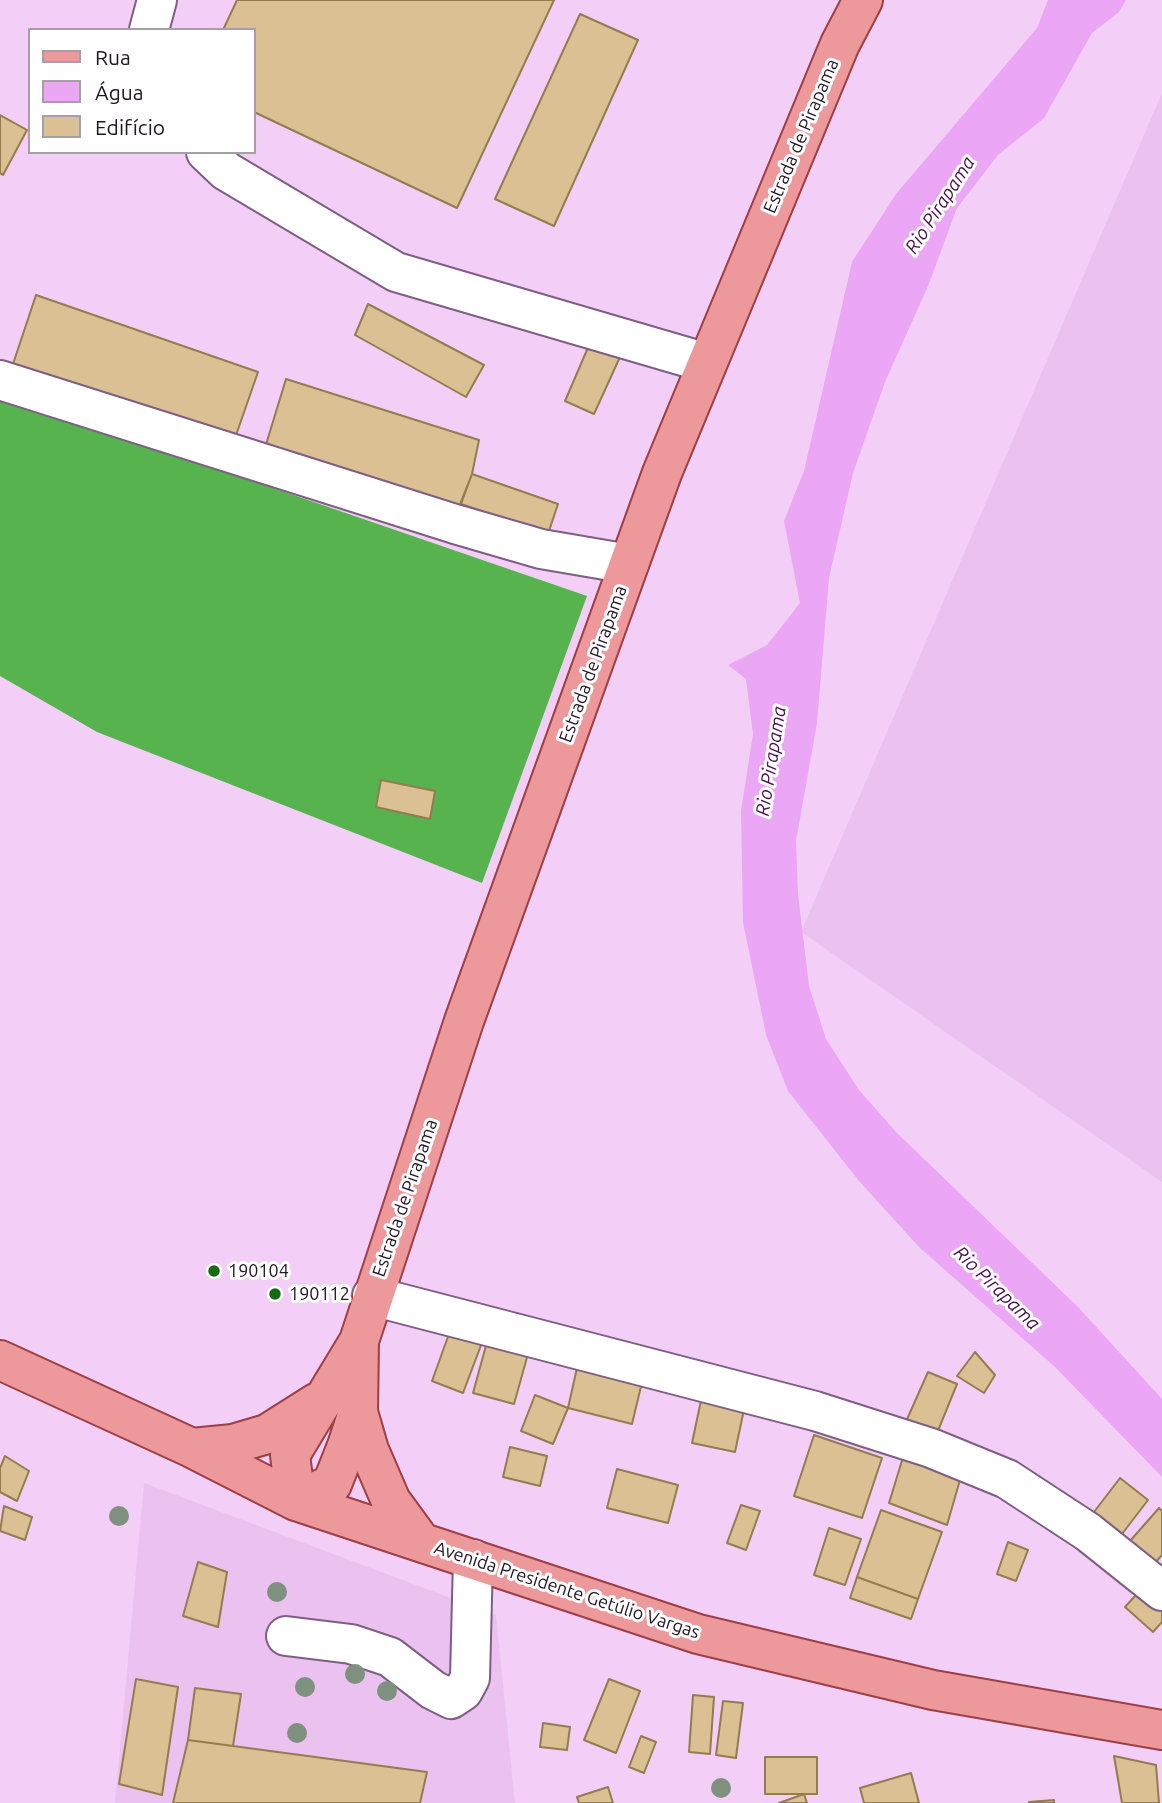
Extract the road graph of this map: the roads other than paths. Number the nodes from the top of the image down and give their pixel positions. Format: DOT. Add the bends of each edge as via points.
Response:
graph roads {
  1 [pos="157,0"];
  2 [pos="863,0"];
  3 [pos="150,28"];
  4 [pos="208,154"];
  5 [pos="707,363"];
  6 [pos="0,380"];
  7 [pos="629,564"];
  8 [pos="372,1296"];
  9 [pos="359,1341"];
  10 [pos="0,1360"];
  11 [pos="320,1400"];
  12 [pos="358,1412"];
  13 [pos="192,1448"];
  14 [pos="296,1501"];
  15 [pos="421,1542"];
  16 [pos="473,1559"];
  17 [pos="1162,1591"];
  18 [pos="286,1636"];
  19 [pos="1162,1730"];
  1 -- 3 [label="street"];
  2 -- 5 [label="main road, Estrada de Pirapama" via="840,44"];
  4 -- 5 [label="street" via="226,171 396,272"];
  5 -- 7 [label="main road, Estrada de Pirapama"];
  6 -- 7 [label="street" via="455,524 541,549"];
  7 -- 8 [label="main road, Estrada de Pirapama" via="464,1021"];
  8 -- 9 [label="main road, Estrada de Pirapama"];
  8 -- 17 [label="street" via="815,1411 931,1448 1007,1479 1088,1532"];
  9 -- 11 [label="main road, Estrada de Pirapama"];
  9 -- 12 [label="main road, Estrada de Pirapama"];
  10 -- 13 [label="main road, Avenida Presidente Getúlio Vargas"];
  11 -- 13 [label="main road" via="267,1434 233,1444"];
  11 -- 14 [label="main road, Estrada de Pirapama" via="290,1455"];
  12 -- 14 [label="main road, Estrada de Pirapama" via="332,1484"];
  12 -- 15 [label="main road" via="391,1502"];
  13 -- 14 [label="main road, Avenida Presidente Getúlio Vargas"];
  14 -- 15 [label="main road, Avenida Presidente Getúlio Vargas"];
  15 -- 16 [label="main road, Avenida Presidente Getúlio Vargas"];
  16 -- 18 [label="street" via="470,1678 463,1691 451,1699 390,1657 351,1644"];
  16 -- 19 [label="main road, Avenida Presidente Getúlio Vargas" via="698,1634 933,1690"];
}
